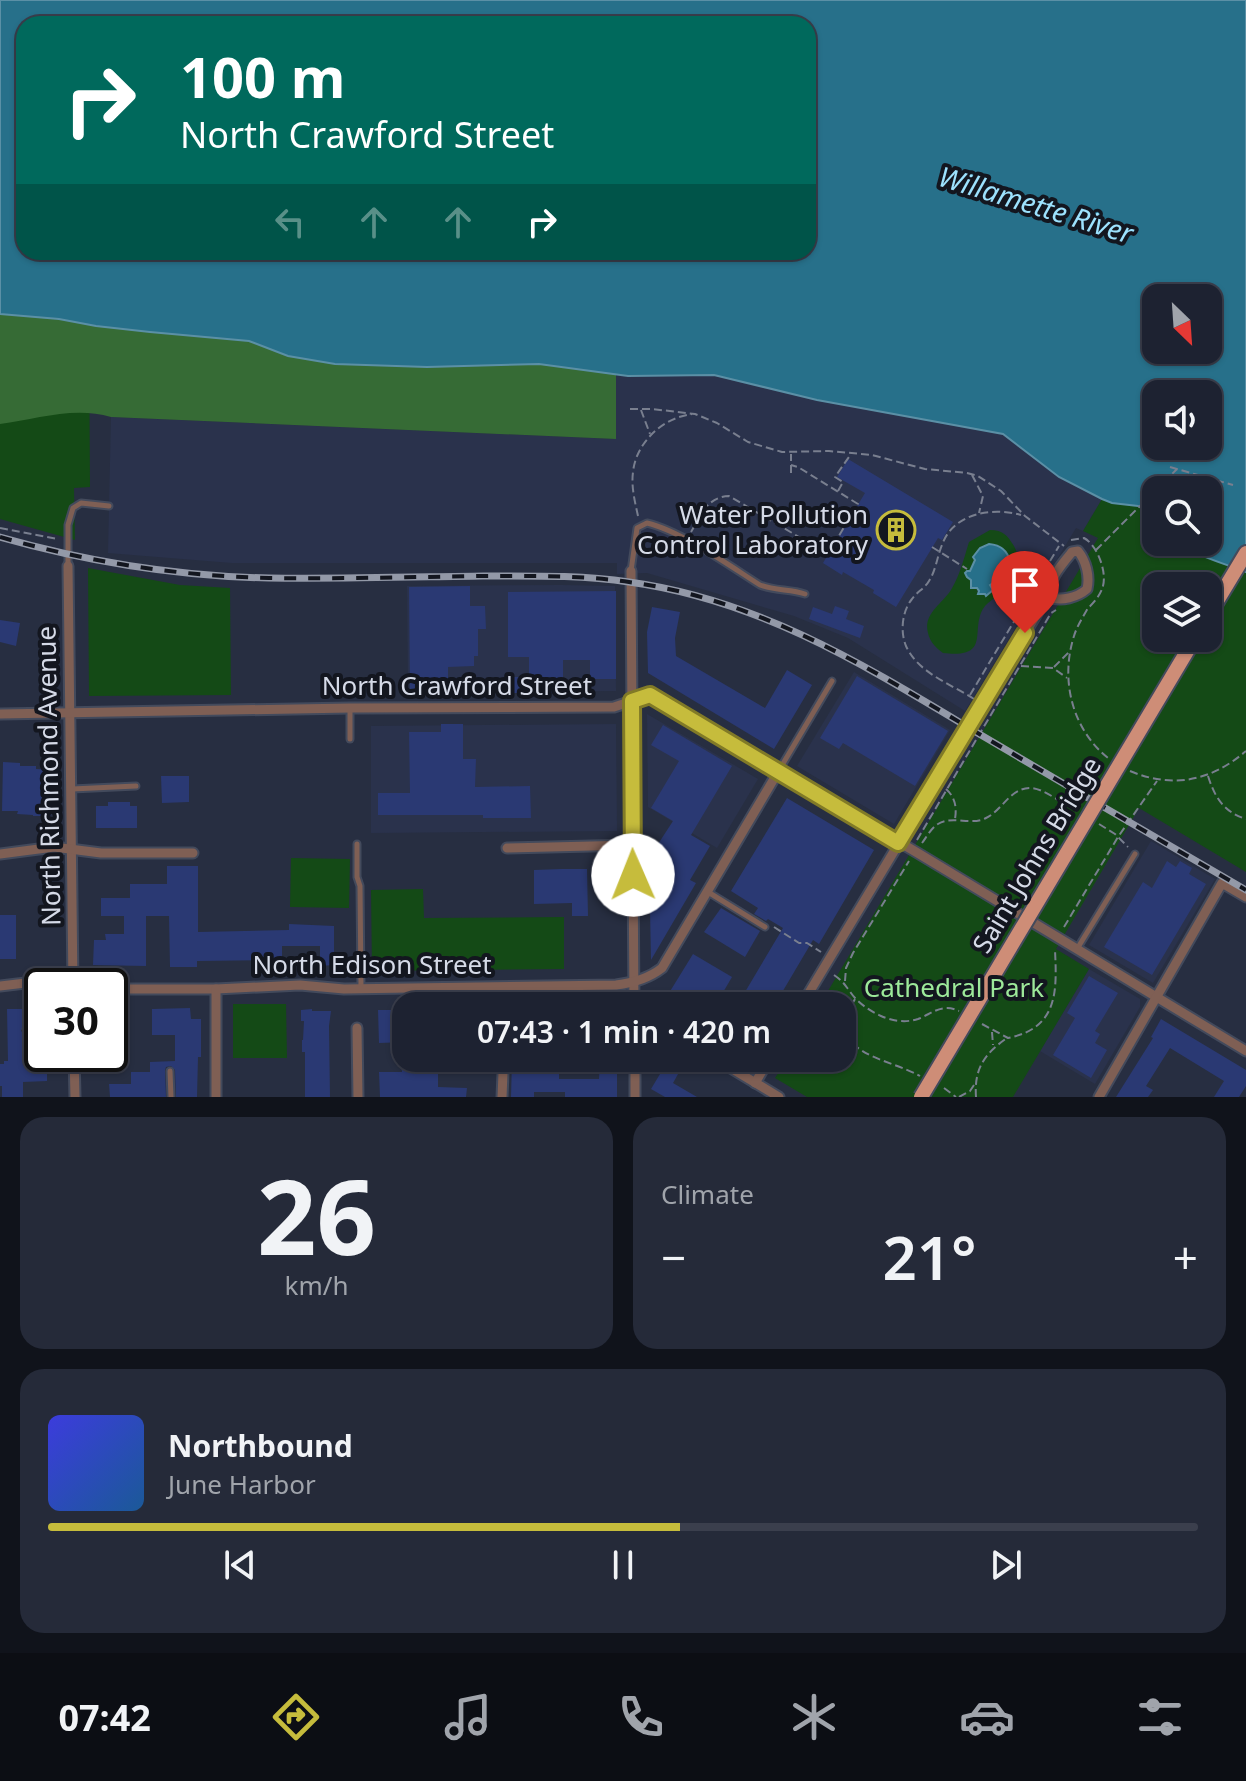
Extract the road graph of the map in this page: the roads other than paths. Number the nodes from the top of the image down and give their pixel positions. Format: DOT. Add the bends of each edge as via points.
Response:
graph roads {
  1 [pos="109,506"];
  2 [pos="1246,553"];
  3 [pos="68,566"];
  4 [pos="631,571"];
  5 [pos="1222,593"];
  6 [pos="805,594"];
  7 [pos="1049,597"];
  8 [pos="1187,652"];
  9 [pos="832,681"];
  10 [pos="632,701"];
  11 [pos="350,708"];
  12 [pos="71,712"];
  13 [pos="0,714"];
  14 [pos="350,739"];
  15 [pos="778,772"];
  16 [pos="136,786"];
  17 [pos="72,789"];
  18 [pos="898,843"];
  19 [pos="357,844"];
  20 [pos="633,845"];
  21 [pos="507,848"];
  22 [pos="73,850"];
  23 [pos="193,853"];
  24 [pos="0,854"];
  25 [pos="1135,854"];
  26 [pos="707,892"];
  27 [pos="1246,897"];
  28 [pos="765,927"];
  29 [pos="1077,950"];
  30 [pos="75,968"];
  31 [pos="634,982"];
  32 [pos="24,983"];
  33 [pos="0,986"];
  34 [pos="361,987"];
  35 [pos="128,989"];
  36 [pos="216,989"];
  37 [pos="634,992"];
  38 [pos="809,992"];
  39 [pos="1157,998"];
  40 [pos="357,1028"];
  41 [pos="1246,1051"];
  42 [pos="170,1071"];
  43 [pos="74,1072"];
  44 [pos="503,1072"];
  45 [pos="635,1072"];
  46 [pos="737,1072"];
  47 [pos="762,1072"];
  48 [pos="755,1083"];
  49 [pos="75,1097"];
  50 [pos="171,1097"];
  51 [pos="216,1097"];
  52 [pos="358,1097"];
  53 [pos="502,1097"];
  54 [pos="635,1097"];
  55 [pos="779,1097"];
  56 [pos="921,1097"];
  57 [pos="1099,1097"];
  1 -- 3 [label="lane" via="81,503 73,508"];
  2 -- 5 [label="main road"];
  3 -- 12 [label="street, North Richmond Avenue"];
  4 -- 6 [label="lane" via="636,533 647,523 760,585"];
  4 -- 10 [label="street"];
  7 -- 7 [label="street" via="1058,600 1087,589 1089,580 1078,551 1064,561 1050,584"];
  7 -- 18 [label="street"];
  8 -- 56 [label="main road, Saint Johns Bridge, bridge"];
  9 -- 15 [label="lane"];
  10 -- 11 [label="street, North Crawford Street" via="614,707"];
  10 -- 15 [label="street, North Crawford Street" via="650,695"];
  10 -- 20 [label="street"];
  11 -- 12 [label="street, North Crawford Street"];
  11 -- 14 [label="lane"];
  12 -- 13 [label="street, North Crawford Street"];
  12 -- 17 [label="street, North Richmond Avenue"];
  15 -- 18 [label="street, North Crawford Street"];
  15 -- 26 [label="street"];
  16 -- 17 [label="lane"];
  17 -- 22 [label="street, North Richmond Avenue"];
  18 -- 29 [label="street, North Crawford Street"];
  18 -- 38 [label="street"];
  19 -- 34 [label="lane"];
  20 -- 21 [label="street"];
  20 -- 31 [label="street"];
  22 -- 23 [label="street"];
  22 -- 24 [label="street" via="54,847"];
  22 -- 30 [label="street, North Richmond Avenue"];
  25 -- 29 [label="lane"];
  26 -- 28 [label="lane"];
  26 -- 31 [label="street" via="662,968"];
  27 -- 39 [label="street" via="1222,883"];
  29 -- 39 [label="street, North Crawford Street"];
  31 -- 34 [label="street, North Edison Street"];
  31 -- 37 [label="street"];
  32 -- 33 [label="street"];
  34 -- 36 [label="street, North Edison Street"];
  35 -- 36 [label="street, North Edison Street"];
  36 -- 51 [label="street"];
  39 -- 41 [label="street, North Crawford Street"];
  39 -- 57 [label="street"];
  40 -- 52 [label="street"];
  42 -- 50 [label="lane"];
  43 -- 49 [label="street"];
  44 -- 53 [label="street"];
  45 -- 54 [label="street"];
  46 -- 48 [label="street"];
  47 -- 48 [label="street"];
  48 -- 55 [label="street"];
}
